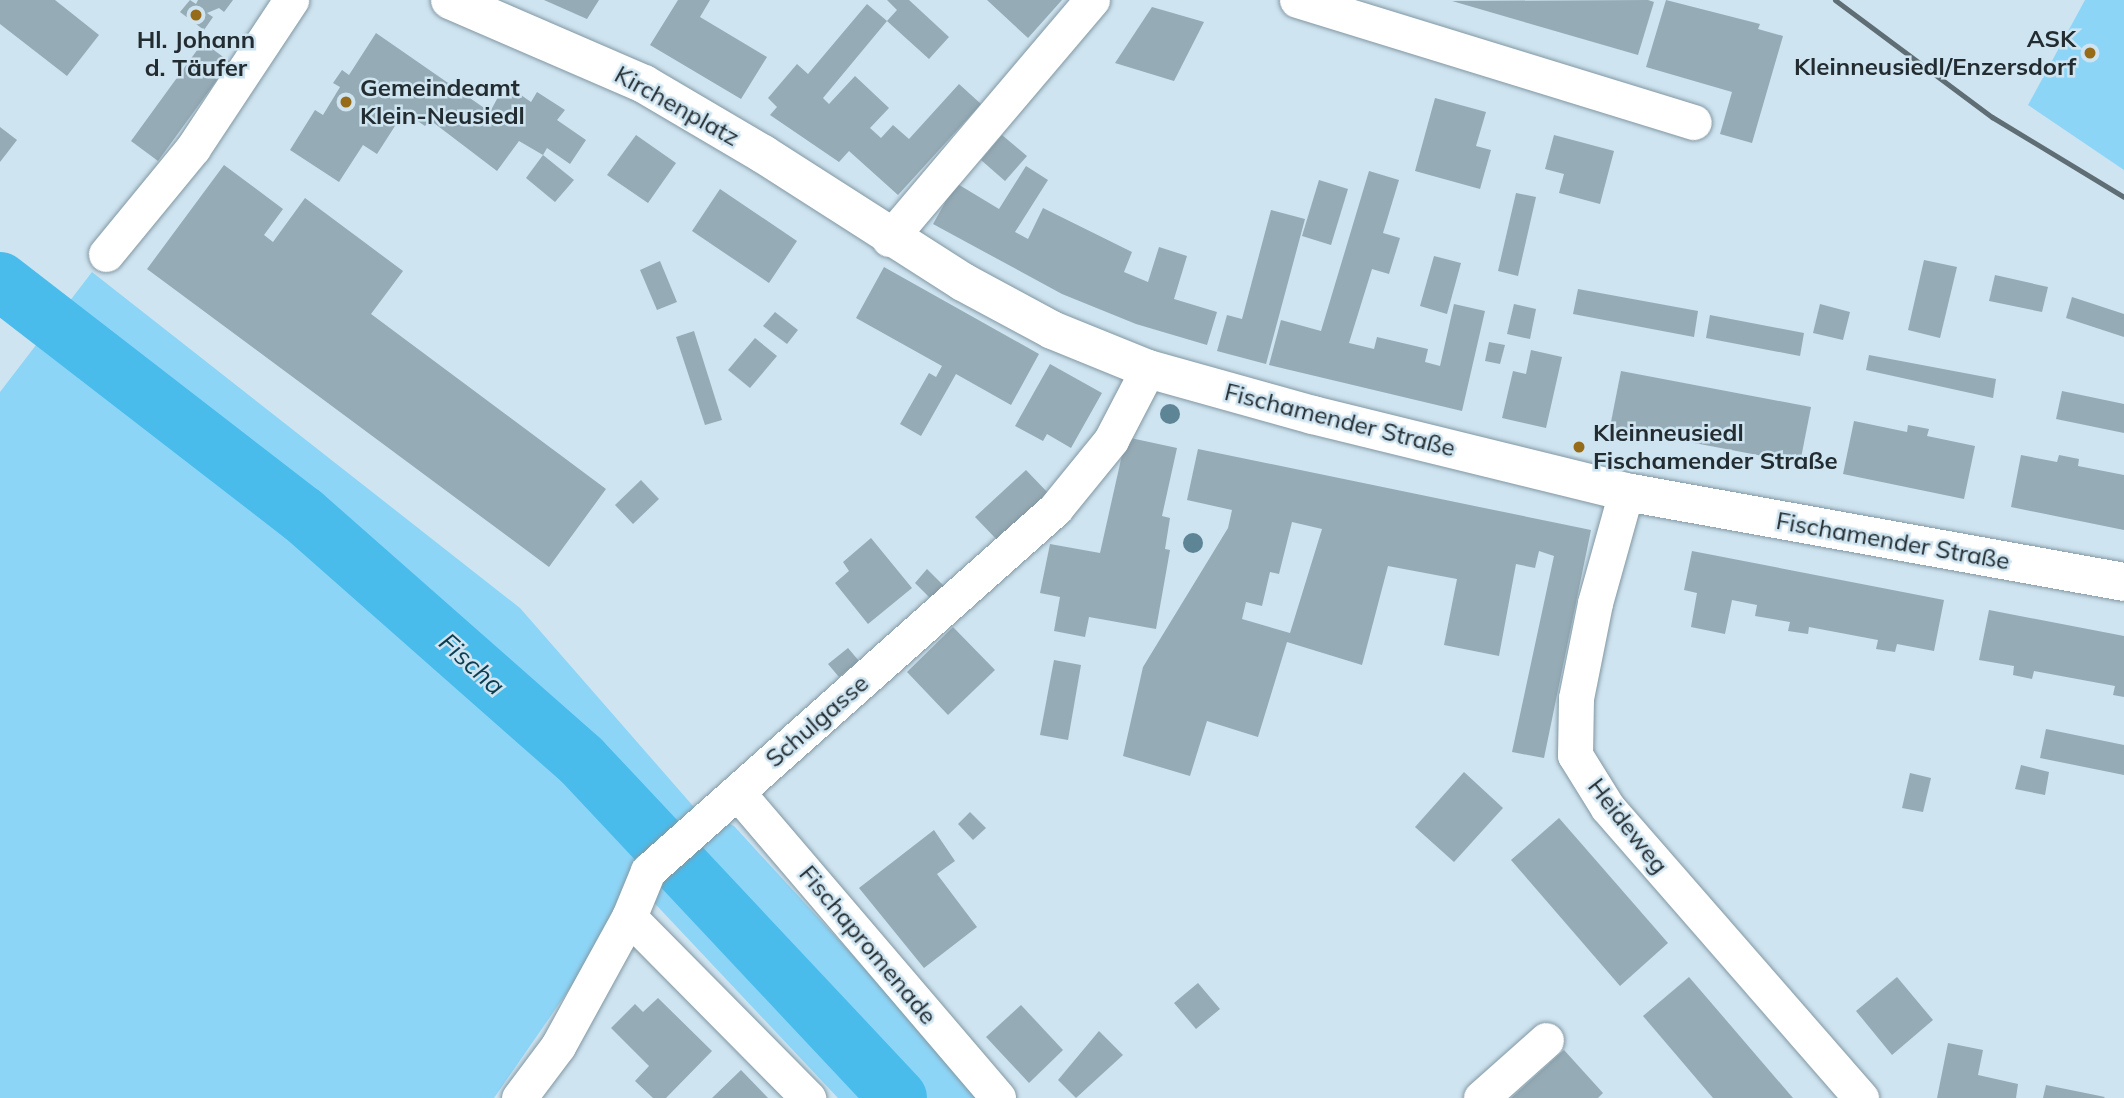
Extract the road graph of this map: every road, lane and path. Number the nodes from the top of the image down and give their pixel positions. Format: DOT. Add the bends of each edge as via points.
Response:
graph roads {
  1 [pos="291,0"];
  2 [pos="450,0"];
  3 [pos="1092,0"];
  4 [pos="1297,0"];
  5 [pos="1694,122"];
  6 [pos="889,239"];
  7 [pos="106,254"];
  8 [pos="1148,369"];
  9 [pos="1626,492"];
  10 [pos="2124,582"];
  11 [pos="737,792"];
  12 [pos="629,916"];
  13 [pos="1546,1040"];
  14 [pos="519,1098"];
  15 [pos="808,1098"];
  16 [pos="998,1098"];
  17 [pos="1481,1098"];
  18 [pos="1861,1098"];
  1 -- 7 [label="street" via="192,148"];
  2 -- 6 [label="main road, Kirchenplatz" via="644,84 763,154"];
  3 -- 6 [label="street"];
  4 -- 5 [label="street"];
  6 -- 8 [label="main road, Fischamender Straße" via="1052,330"];
  8 -- 9 [label="main road, Fischamender Straße" via="1312,415"];
  8 -- 11 [label="street, Schulgasse" via="1111,440 1055,509"];
  9 -- 10 [label="main road, Fischamender Straße"];
  9 -- 18 [label="street, Heideweg" via="1595,603 1576,698 1576,755 1608,808"];
  11 -- 12 [label="street, Schulgasse" via="648,871"];
  11 -- 16 [label="street, Fischapromenade"];
  12 -- 14 [label="street, Schulgasse" via="558,1046"];
  12 -- 15 [label="street"];
  13 -- 17 [label="street"];
}
